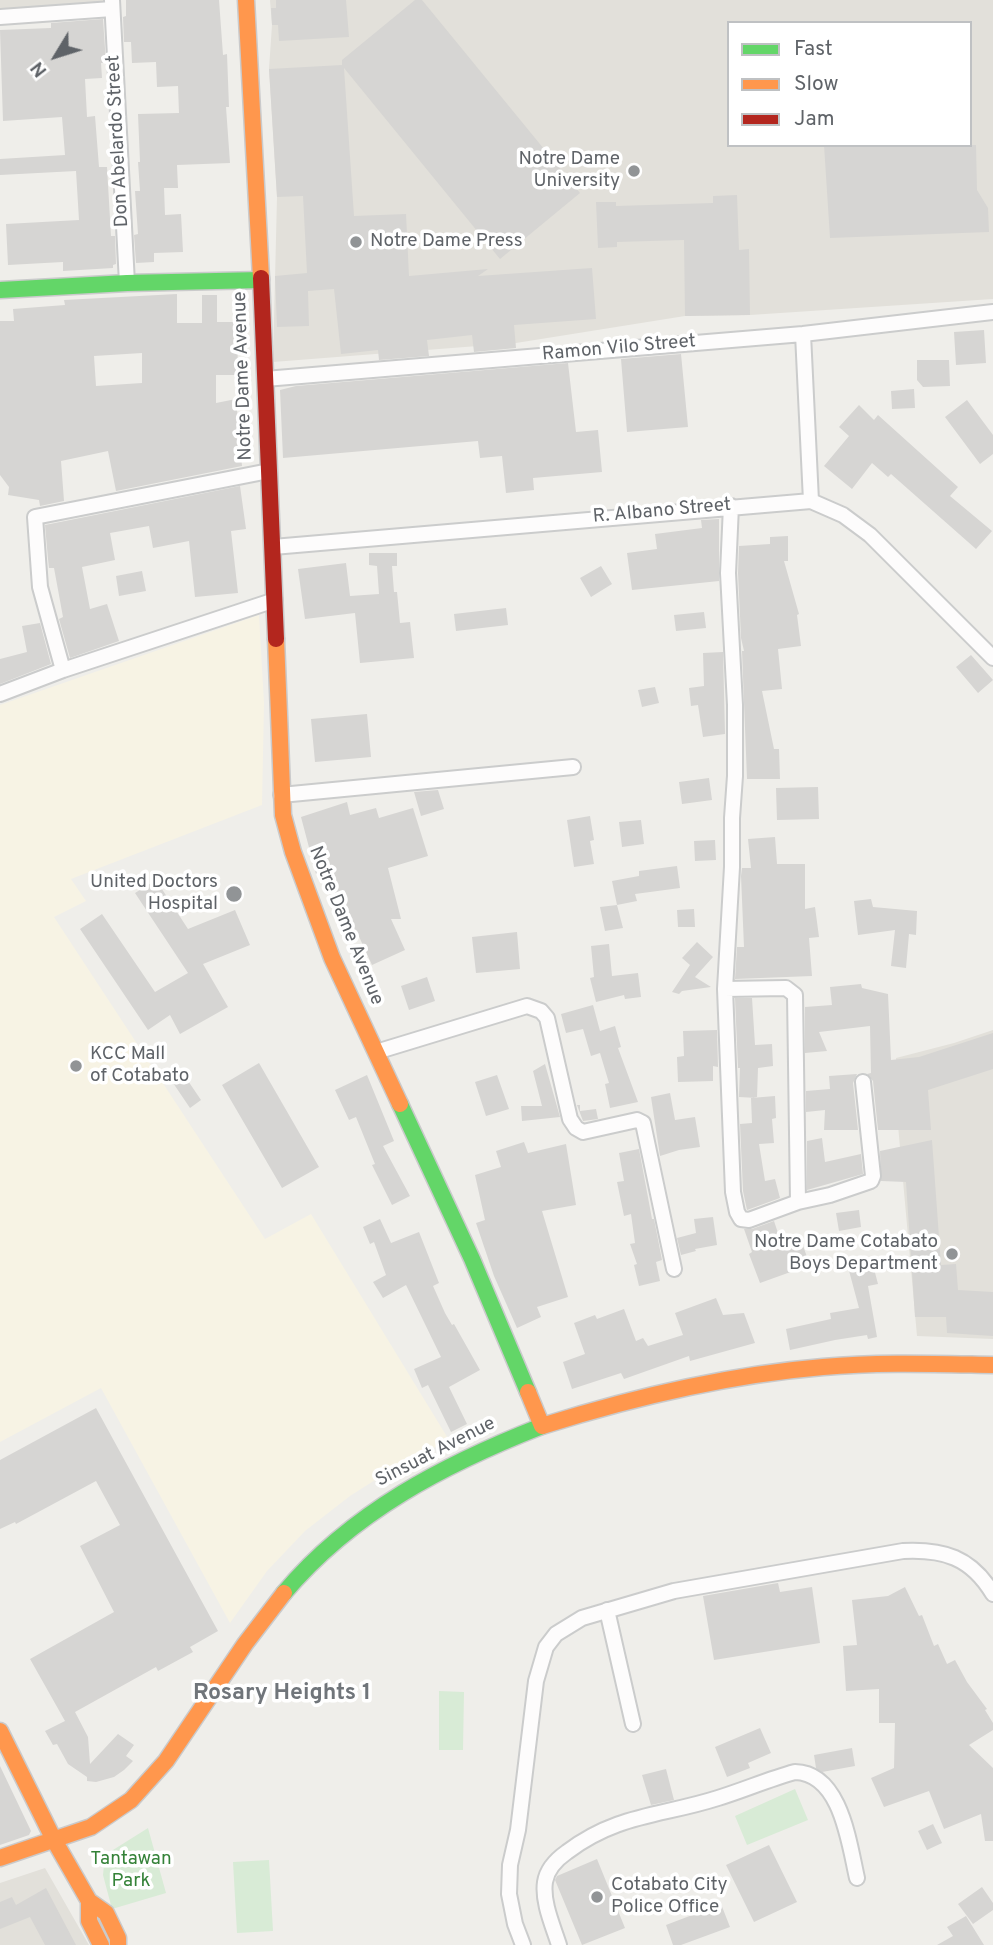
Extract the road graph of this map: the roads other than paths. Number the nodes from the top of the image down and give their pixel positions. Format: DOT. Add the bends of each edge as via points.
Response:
graph roads {
  1 [pos="246,0"];
  2 [pos="112,4"];
  3 [pos="0,17"];
  4 [pos="261,280"];
  5 [pos="127,283"];
  6 [pos="0,290"];
  7 [pos="993,312"];
  8 [pos="803,334"];
  9 [pos="265,379"];
  10 [pos="270,471"];
  11 [pos="811,501"];
  12 [pos="731,506"];
  13 [pos="273,547"];
  14 [pos="275,600"];
  15 [pos="993,658"];
  16 [pos="63,670"];
  17 [pos="0,694"];
  18 [pos="573,767"];
  19 [pos="281,795"];
  20 [pos="725,989"];
  21 [pos="376,1052"];
  22 [pos="863,1082"];
  23 [pos="797,1202"];
  24 [pos="674,1269"];
  25 [pos="993,1365"];
  26 [pos="542,1426"];
  27 [pos="993,1594"];
  28 [pos="607,1610"];
  29 [pos="633,1724"];
  30 [pos="0,1731"];
  31 [pos="54,1840"];
  32 [pos="0,1858"];
  33 [pos="857,1878"];
  34 [pos="89,1901"];
  35 [pos="100,1945"];
  36 [pos="118,1945"];
  37 [pos="523,1945"];
  38 [pos="559,1945"];
  1 -- 4 [label="main road, Notre Dame Avenue"];
  2 -- 3 [label="street"];
  2 -- 5 [label="street, Don Abelardo Street"];
  4 -- 5 [label="main road, Notre Dame Avenue"];
  4 -- 9 [label="main road, Notre Dame Avenue"];
  5 -- 6 [label="main road, Notre Dame Avenue"];
  7 -- 8 [label="street, Ramon Vilo Street"];
  8 -- 9 [label="street, Ramon Vilo Street"];
  8 -- 11 [label="street"];
  9 -- 10 [label="main road, Notre Dame Avenue"];
  10 -- 13 [label="main road, Notre Dame Avenue"];
  10 -- 16 [label="street" via="35,517 40,587"];
  11 -- 12 [label="street, R. Albano Street"];
  11 -- 15 [label="street, R. Albano Street" via="843,515 870,536"];
  12 -- 13 [label="street, R. Albano Street"];
  12 -- 20 [label="street" via="728,573 735,764"];
  13 -- 14 [label="main road, Notre Dame Avenue"];
  14 -- 16 [label="street"];
  14 -- 19 [label="main road, Notre Dame Avenue"];
  16 -- 17 [label="street"];
  18 -- 19 [label="street"];
  19 -- 21 [label="main road, Notre Dame Avenue" via="282,815 304,891"];
  20 -- 23 [label="street" via="786,988 795,995"];
  20 -- 23 [label="street" via="737,1212 741,1219 750,1220"];
  21 -- 24 [label="street" via="527,1006 541,1011 547,1018 570,1119 576,1128 583,1132 637,1120 643,1123"];
  21 -- 26 [label="main road, Notre Dame Avenue"];
  22 -- 23 [label="street" via="871,1181"];
  25 -- 26 [label="main road, Sinsuat Avenue" via="877,1364 774,1372 635,1398"];
  26 -- 31 [label="main road, Sinsuat Avenue" via="416,1482 335,1541 290,1585 145,1786 117,1812"];
  27 -- 28 [label="street" via="968,1566 947,1553 927,1550 674,1591"];
  28 -- 29 [label="street"];
  28 -- 37 [label="street" via="556,1634 540,1661 510,1865 509,1894"];
  30 -- 31 [label="main road"];
  31 -- 32 [label="main road, Sinsuat Avenue"];
  31 -- 34 [label="main road"];
  33 -- 38 [label="street" via="835,1800 817,1777 795,1772 716,1799 636,1818 579,1843 551,1868 545,1882"];
  34 -- 35 [label="main road" via="89,1921"];
  34 -- 36 [label="main road" via="106,1913"];
}
